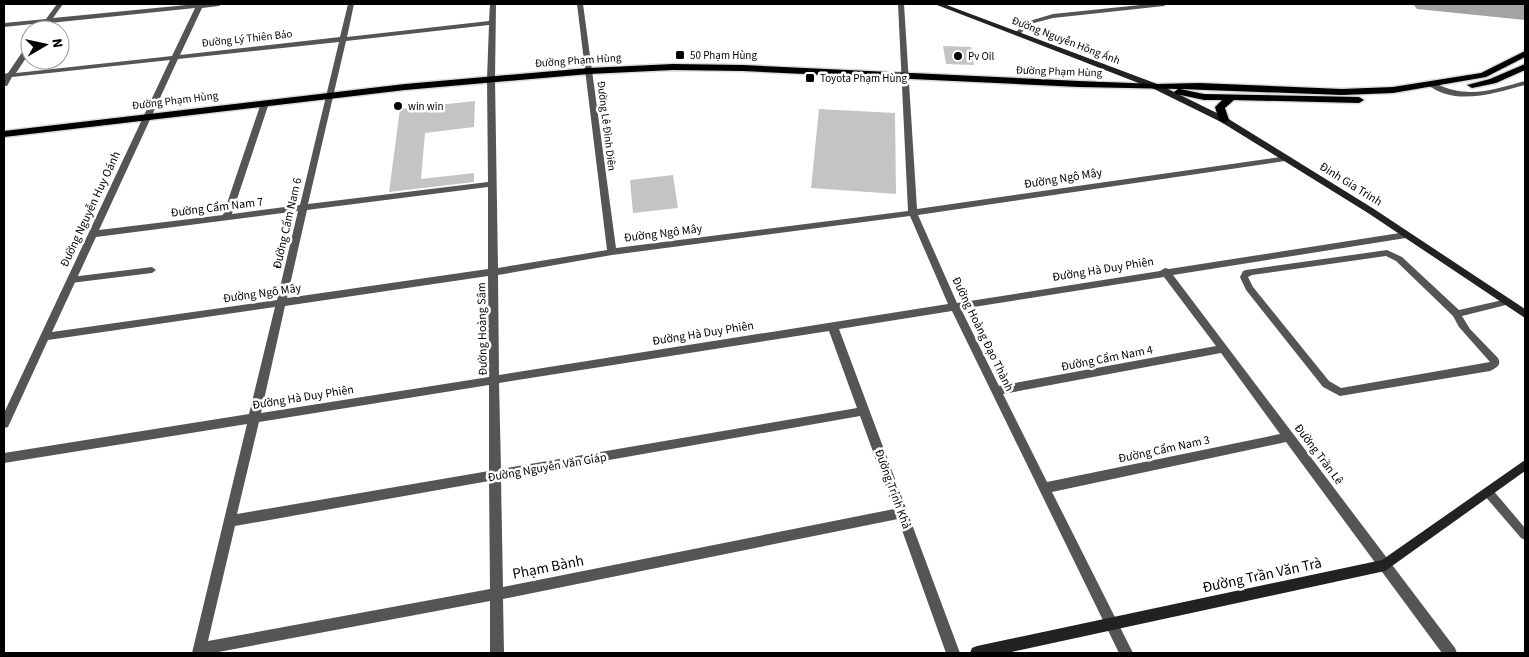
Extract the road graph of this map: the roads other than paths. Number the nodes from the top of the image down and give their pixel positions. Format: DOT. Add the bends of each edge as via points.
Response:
graph roads {
  1 [pos="60,4"];
  2 [pos="219,4"];
  3 [pos="351,4"];
  4 [pos="493,4"];
  5 [pos="580,4"];
  6 [pos="902,4"];
  7 [pos="939,4"];
  8 [pos="1164,4"];
  9 [pos="199,5"];
  10 [pos="49,20"];
  11 [pos="57,20"];
  12 [pos="492,23"];
  13 [pos="20,24"];
  14 [pos="4,25"];
  15 [pos="1018,33"];
  16 [pos="342,39"];
  17 [pos="1525,54"];
  18 [pos="175,57"];
  19 [pos="20,59"];
  20 [pos="1525,66"];
  21 [pos="589,70"];
  22 [pos="7,75"];
  23 [pos="904,76"];
  24 [pos="491,79"];
  25 [pos="1525,83"];
  26 [pos="4,84"];
  27 [pos="1431,84"];
  28 [pos="1157,87"];
  29 [pos="1441,90"];
  30 [pos="329,96"];
  31 [pos="1231,98"];
  32 [pos="265,103"];
  33 [pos="148,116"];
  34 [pos="1224,120"];
  35 [pos="4,134"];
  36 [pos="1285,158"];
  37 [pos="492,184"];
  38 [pos="303,209"];
  39 [pos="913,214"];
  40 [pos="226,218"];
  41 [pos="92,234"];
  42 [pos="1406,235"];
  43 [pos="612,252"];
  44 [pos="152,270"];
  45 [pos="494,272"];
  46 [pos="1165,272"];
  47 [pos="71,280"];
  48 [pos="1507,302"];
  49 [pos="281,303"];
  50 [pos="954,306"];
  51 [pos="1457,314"];
  52 [pos="1525,314"];
  53 [pos="832,325"];
  54 [pos="44,337"];
  55 [pos="1223,349"];
  56 [pos="495,379"];
  57 [pos="996,391"];
  58 [pos="864,411"];
  59 [pos="254,418"];
  60 [pos="4,424"];
  61 [pos="1289,438"];
  62 [pos="4,458"];
  63 [pos="1525,465"];
  64 [pos="496,476"];
  65 [pos="1045,488"];
  66 [pos="1488,492"];
  67 [pos="902,513"];
  68 [pos="230,522"];
  69 [pos="1525,535"];
  70 [pos="1385,565"];
  71 [pos="496,594"];
  72 [pos="1113,624"];
  73 [pos="200,651"];
  74 [pos="497,653"];
  75 [pos="953,653"];
  76 [pos="977,653"];
  77 [pos="1126,653"];
  78 [pos="1450,653"];
  1 -- 10 [label="street"];
  2 -- 9 [label="street"];
  3 -- 16 [label="street, Đường Cẩm Nam 6"];
  4 -- 12 [label="street, Đường Hoàng Sâm"];
  5 -- 21 [label="street, Đường Lê Đình Diên"];
  6 -- 23 [label="street, Đường Hoàng Đạo Thành"];
  7 -- 15 [label="street, Đường Nguyễn Hồng Ánh"];
  8 -- 15 [label="lane" via="1053,16 1028,22"];
  9 -- 11 [label="street"];
  9 -- 18 [label="street, Đường Nguyễn Huy Oánh"];
  12 -- 16 [label="street, Đường Lý Thiên Bảo"];
  12 -- 24 [label="street, Đường Hoàng Sâm"];
  13 -- 14 [label="street"];
  15 -- 28 [label="street, Đường Nguyễn Hồng Ánh"];
  16 -- 18 [label="street, Đường Lý Thiên Bảo"];
  16 -- 30 [label="street, Đường Cẩm Nam 6"];
  17 -- 27 [label="main road, Đường Phạm Hùng" via="1483,75"];
  18 -- 22 [label="street, Đường Lý Thiên Bảo"];
  18 -- 33 [label="street, Đường Nguyễn Huy Oánh"];
  19 -- 22 [label="street"];
  20 -- 29 [label="main road, Đường Phạm Hùng" via="1493,81"];
  21 -- 23 [label="main road, Đường Phạm Hùng" via="709,67"];
  21 -- 24 [label="main road, Đường Phạm Hùng"];
  21 -- 43 [label="street, Đường Lê Đình Diên"];
  22 -- 26 [label="street"];
  23 -- 28 [label="main road, Đường Phạm Hùng"];
  23 -- 39 [label="street, Đường Hoàng Đạo Thành"];
  24 -- 30 [label="main road, Đường Phạm Hùng"];
  24 -- 37 [label="street, Đường Hoàng Sâm"];
  25 -- 29 [label="street" via="1464,96"];
  27 -- 28 [label="main road, Đường Phạm Hùng" via="1393,90 1342,92"];
  27 -- 29 [label="street"];
  28 -- 31 [label="main road, Đường Phạm Hùng" via="1204,97"];
  28 -- 34 [label="street, Đinh Gia Trinh"];
  29 -- 31 [label="main road, Đường Phạm Hùng" via="1401,98 1340,101"];
  30 -- 32 [label="main road, Đường Phạm Hùng"];
  30 -- 38 [label="street, Đường Cẩm Nam 6"];
  31 -- 34 [label="main road" via="1220,107"];
  32 -- 33 [label="main road, Đường Phạm Hùng"];
  32 -- 40 [label="street"];
  33 -- 35 [label="main road, Đường Phạm Hùng"];
  33 -- 41 [label="street, Đường Nguyễn Huy Oánh"];
  34 -- 36 [label="street, Đinh Gia Trinh"];
  36 -- 39 [label="street, Đường Ngô Mây"];
  36 -- 42 [label="street, Đinh Gia Trinh"];
  37 -- 38 [label="street, Đường Cẩm Nam 7"];
  37 -- 45 [label="street, Đường Hoàng Sâm"];
  38 -- 40 [label="street, Đường Cẩm Nam 7"];
  38 -- 49 [label="street, Đường Cẩm Nam 6"];
  39 -- 43 [label="street, Đường Ngô Mây"];
  39 -- 50 [label="street, Đường Hoàng Đạo Thành"];
  40 -- 41 [label="street, Đường Cẩm Nam 7"];
  41 -- 47 [label="street, Đường Nguyễn Huy Oánh"];
  42 -- 46 [label="street, Đường Hà Duy Phiên"];
  42 -- 48 [label="street, Đinh Gia Trinh"];
  43 -- 45 [label="street, Đường Ngô Mây"];
  44 -- 47 [label="lane"];
  45 -- 49 [label="street, Đường Ngô Mây"];
  45 -- 56 [label="street, Đường Hoàng Sâm"];
  46 -- 50 [label="street, Đường Hà Duy Phiên"];
  46 -- 55 [label="street, Đường Trần Lê"];
  47 -- 54 [label="street, Đường Nguyễn Huy Oánh"];
  48 -- 51 [label="lane"];
  48 -- 52 [label="street, Đinh Gia Trinh"];
  49 -- 54 [label="street, Đường Ngô Mây"];
  49 -- 59 [label="street, Đường Cẩm Nam 6"];
  50 -- 53 [label="street, Đường Hà Duy Phiên"];
  50 -- 57 [label="street, Đường Hoàng Đạo Thành"];
  51 -- 51 [label="lane" via="1495,364 1340,392 1326,384 1249,288 1244,277 1252,272 1393,254"];
  53 -- 56 [label="street, Đường Hà Duy Phiên"];
  53 -- 58 [label="street, Đường Trịnh Khả"];
  54 -- 60 [label="street, Đường Nguyễn Huy Oánh"];
  55 -- 57 [label="street, Đường Cẩm Nam 4"];
  55 -- 61 [label="street, Đường Trần Lê"];
  56 -- 59 [label="street, Đường Hà Duy Phiên"];
  56 -- 64 [label="street, Đường Hoàng Sâm"];
  57 -- 65 [label="street, Đường Hoàng Đạo Thành"];
  58 -- 64 [label="street, Đường Nguyễn Văn Giáp"];
  58 -- 67 [label="street, Đường Trịnh Khả"];
  59 -- 62 [label="street, Đường Hà Duy Phiên"];
  59 -- 68 [label="street, Đường Cẩm Nam 6"];
  61 -- 65 [label="street, Đường Cẩm Nam 3"];
  61 -- 70 [label="street, Đường Trần Lê"];
  63 -- 66 [label="street, Đường Trần Văn Trà"];
  64 -- 68 [label="street, Đường Nguyễn Văn Giáp"];
  64 -- 71 [label="street, Đường Hoàng Sâm"];
  65 -- 72 [label="street, Đường Hoàng Đạo Thành"];
  66 -- 69 [label="lane"];
  66 -- 70 [label="street, Đường Trần Văn Trà"];
  67 -- 71 [label="street, Phạm Bành"];
  67 -- 75 [label="street, Đường Trịnh Khả"];
  68 -- 73 [label="street, Đường Cẩm Nam 6"];
  70 -- 72 [label="street, Đường Trần Văn Trà"];
  70 -- 78 [label="street, Đường Trần Lê"];
  71 -- 73 [label="street, Phạm Bành"];
  71 -- 74 [label="street, Đường Hoàng Sâm"];
  72 -- 76 [label="street, Đường Trần Văn Trà"];
  72 -- 77 [label="street, Đường Hoàng Đạo Thành"];
}
